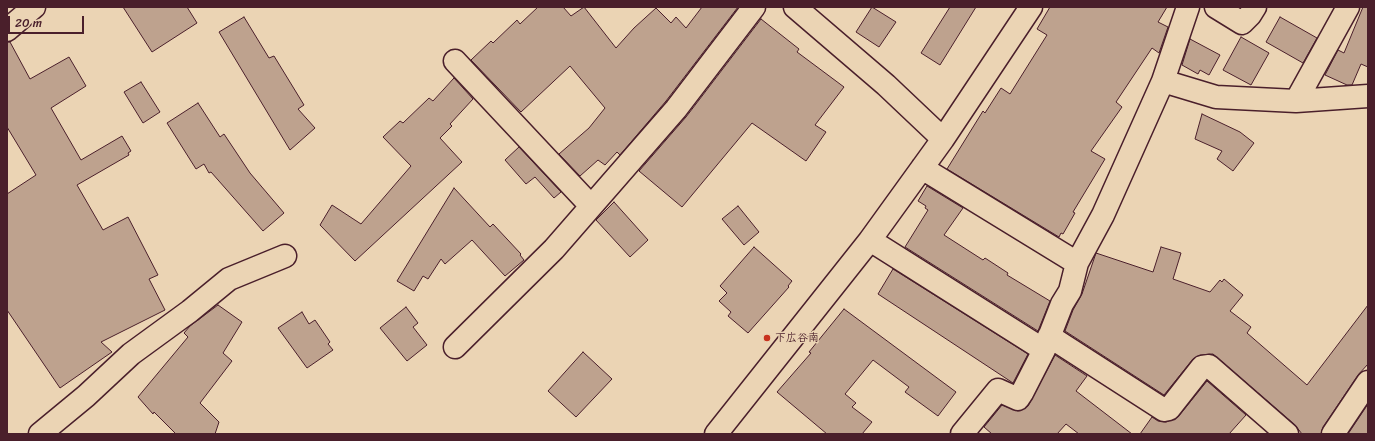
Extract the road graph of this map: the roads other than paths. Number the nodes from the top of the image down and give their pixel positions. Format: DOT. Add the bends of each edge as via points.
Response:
graph roads {
  1 [pos="34,7"];
  2 [pos="754,7"];
  3 [pos="795,7"];
  4 [pos="1031,7"];
  5 [pos="1188,7"];
  6 [pos="1216,7"];
  7 [pos="1255,7"];
  8 [pos="1348,7"];
  9 [pos="7,30"];
  10 [pos="455,61"];
  11 [pos="1163,81"];
  12 [pos="1368,96"];
  13 [pos="1296,101"];
  14 [pos="943,138"];
  15 [pos="922,168"];
  16 [pos="591,206"];
  17 [pos="870,240"];
  18 [pos="285,256"];
  19 [pos="1077,263"];
  20 [pos="1047,343"];
  21 [pos="455,347"];
  22 [pos="1368,382"];
  23 [pos="1281,432"];
  24 [pos="40,434"];
  25 [pos="716,434"];
  26 [pos="962,434"];
  27 [pos="1333,434"];
  1 -- 9 [label="street"];
  2 -- 16 [label="street" via="676,109"];
  3 -- 14 [label="street"];
  4 -- 14 [label="street"];
  5 -- 11 [label="street"];
  6 -- 7 [label="street" via="1242,23"];
  8 -- 13 [label="street"];
  10 -- 16 [label="street"];
  11 -- 13 [label="street" via="1216,97"];
  11 -- 19 [label="street" via="1103,215"];
  12 -- 13 [label="street"];
  14 -- 15 [label="street"];
  15 -- 17 [label="street"];
  15 -- 19 [label="street"];
  16 -- 21 [label="street" via="554,250"];
  17 -- 20 [label="street"];
  17 -- 25 [label="street"];
  18 -- 24 [label="street" via="229,279 131,354"];
  19 -- 20 [label="street" via="1070,291 1062,304"];
  20 -- 23 [label="street" via="1164,410 1169,410 1202,367 1209,366"];
  20 -- 26 [label="street" via="1018,399 998,390"];
  22 -- 27 [label="street"];
}
